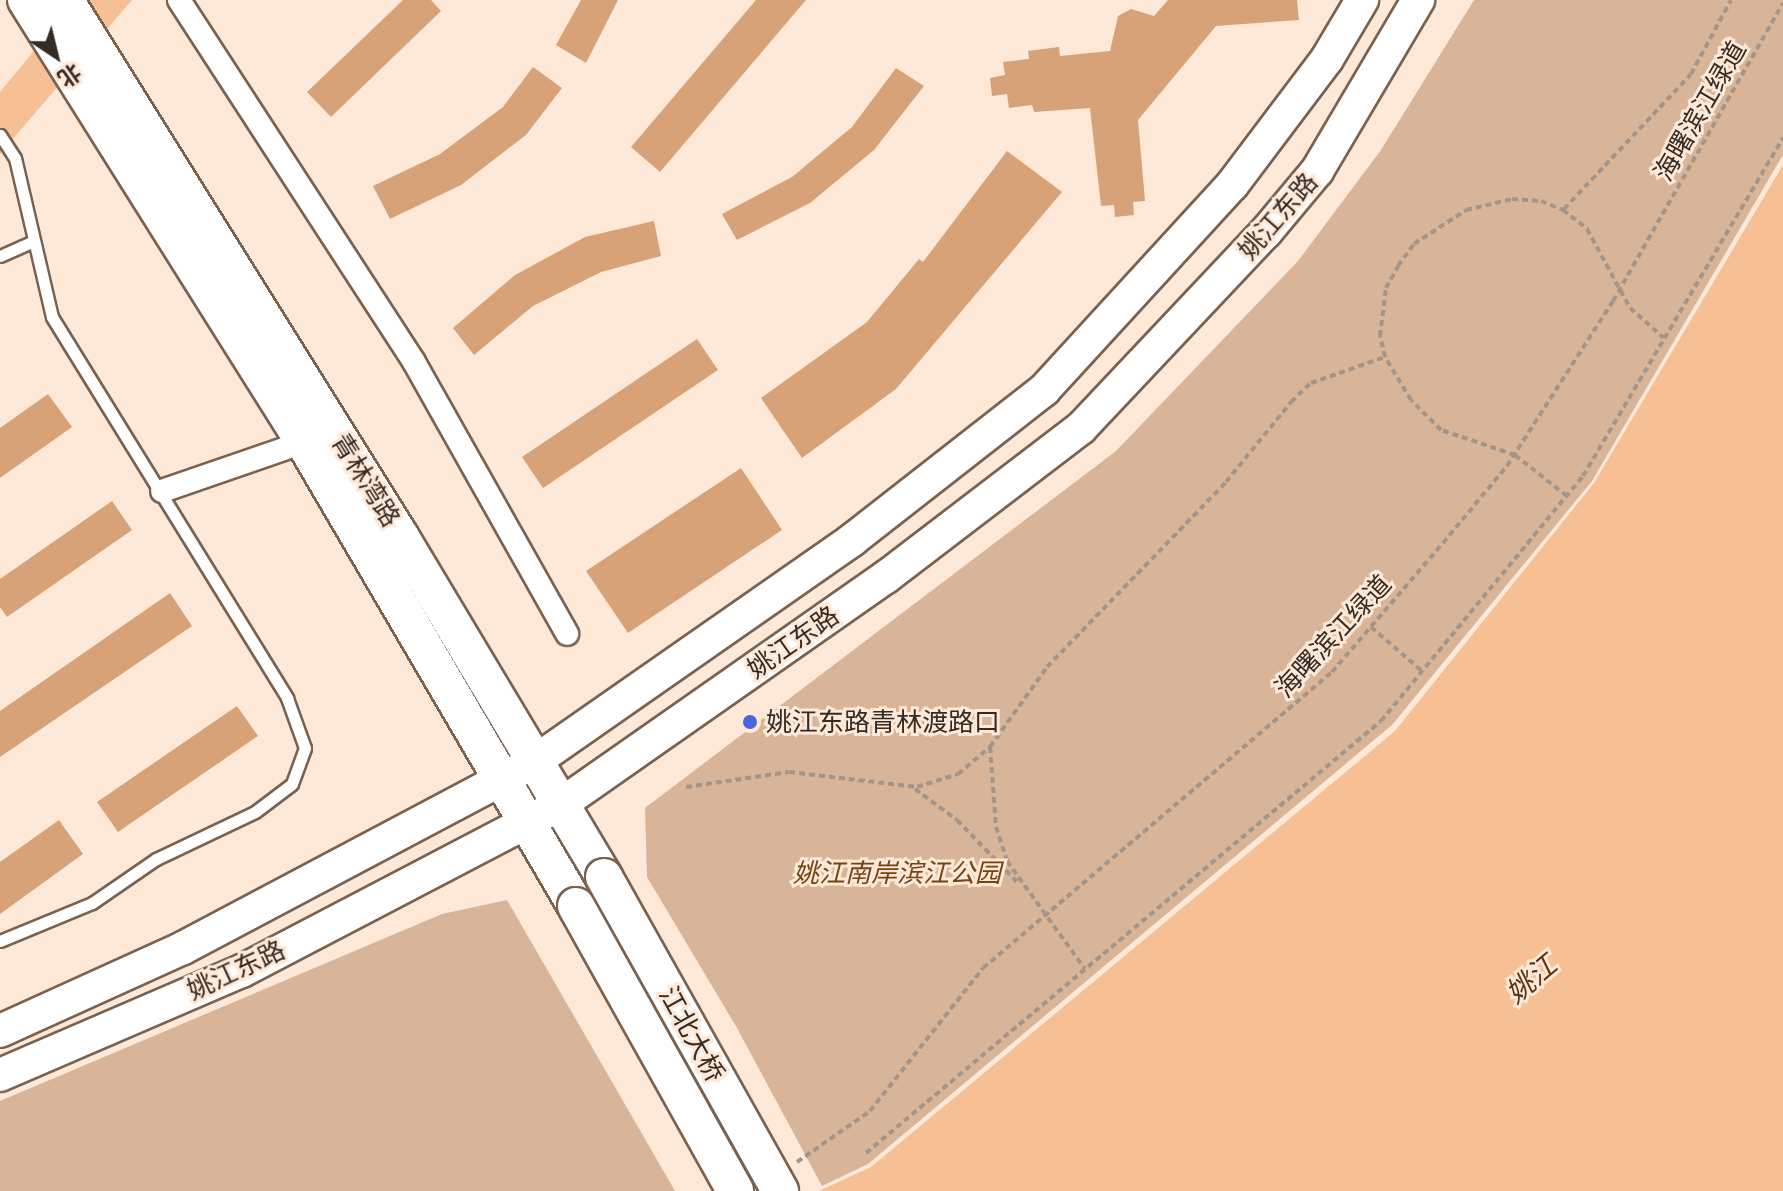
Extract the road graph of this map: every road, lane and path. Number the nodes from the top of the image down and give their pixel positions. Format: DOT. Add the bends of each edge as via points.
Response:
graph roads {
  1 [pos="179,0"];
  2 [pos="1418,0"];
  3 [pos="1731,0"];
  4 [pos="1353,3"];
  5 [pos="1783,3"];
  6 [pos="49,6"];
  7 [pos="0,135"];
  8 [pos="1783,138"];
  9 [pos="1563,210"];
  10 [pos="34,241"];
  11 [pos="0,256"];
  12 [pos="1622,286"];
  13 [pos="1664,338"];
  14 [pos="1385,357"];
  15 [pos="304,442"];
  16 [pos="1515,455"];
  17 [pos="162,491"];
  18 [pos="1567,496"];
  19 [pos="1371,627"];
  20 [pos="567,634"];
  21 [pos="1422,671"];
  22 [pos="990,747"];
  23 [pos="534,762"];
  24 [pos="502,779"];
  25 [pos="686,787"];
  26 [pos="911,787"];
  27 [pos="560,805"];
  28 [pos="528,821"];
  29 [pos="604,877"];
  30 [pos="1022,887"];
  31 [pos="576,906"];
  32 [pos="1043,918"];
  33 [pos="0,941"];
  34 [pos="1085,969"];
  35 [pos="0,1031"];
  36 [pos="0,1075"];
  37 [pos="866,1153"];
  38 [pos="785,1178"];
  39 [pos="735,1191"];
  1 -- 20 [label="street" via="414,362"];
  2 -- 27 [label="main road, 姚江东路" via="1317,171 1081,428 886,577"];
  3 -- 9 [label="path" via="1691,74"];
  4 -- 23 [label="main road, 姚江东路" via="1327,59 1232,185 1044,390 852,540"];
  5 -- 12 [label="path, 海曙滨江绿道"];
  6 -- 15 [label="main road, 青林湾路" via="111,132"];
  6 -- 23 [label="main road, 青林湾路" via="123,86"];
  7 -- 10 [label="lane" via="15,158"];
  8 -- 13 [label="path"];
  9 -- 12 [label="path" via="1587,229"];
  9 -- 14 [label="path" via="1541,201 1488,203 1446,221 1414,244 1386,288 1380,336"];
  10 -- 11 [label="lane"];
  10 -- 17 [label="lane" via="52,317 106,412"];
  12 -- 13 [label="path" via="1630,308"];
  12 -- 16 [label="path, 海曙滨江绿道"];
  13 -- 18 [label="path"];
  14 -- 16 [label="path" via="1411,400 1441,430"];
  14 -- 22 [label="path" via="1311,383 1291,402 1226,482 1047,667"];
  15 -- 17 [label="street"];
  15 -- 24 [label="main road, 青林湾路"];
  16 -- 18 [label="path"];
  16 -- 19 [label="path, 海曙滨江绿道"];
  17 -- 33 [label="lane" via="287,698 305,748 292,784 255,812 127,876 92,903"];
  18 -- 21 [label="path"];
  19 -- 21 [label="path"];
  19 -- 32 [label="path, 海曙滨江绿道" via="1292,708"];
  21 -- 34 [label="path" via="1381,721"];
  22 -- 26 [label="path" via="958,774"];
  22 -- 30 [label="path" via="996,827"];
  23 -- 24 [label="main road, 姚江东路"];
  23 -- 27 [label="main road, 青林湾路"];
  24 -- 28 [label="main road, 青林湾路"];
  24 -- 35 [label="main road, 姚江东路" via="183,948"];
  25 -- 26 [label="path" via="789,772"];
  26 -- 30 [label="path" via="957,820"];
  27 -- 28 [label="main road, 姚江东路"];
  27 -- 29 [label="main road, 青林湾路"];
  28 -- 31 [label="main road, 青林湾路"];
  28 -- 36 [label="main road, 姚江东路" via="242,971"];
  29 -- 38 [label="main road, 江北大桥, bridge"];
  30 -- 32 [label="path"];
  31 -- 39 [label="main road, 江北大桥, bridge"];
  32 -- 34 [label="path"];
  32 -- 38 [label="path, 海曙滨江绿道" via="983,968 870,1111"];
  34 -- 37 [label="path"];
}
